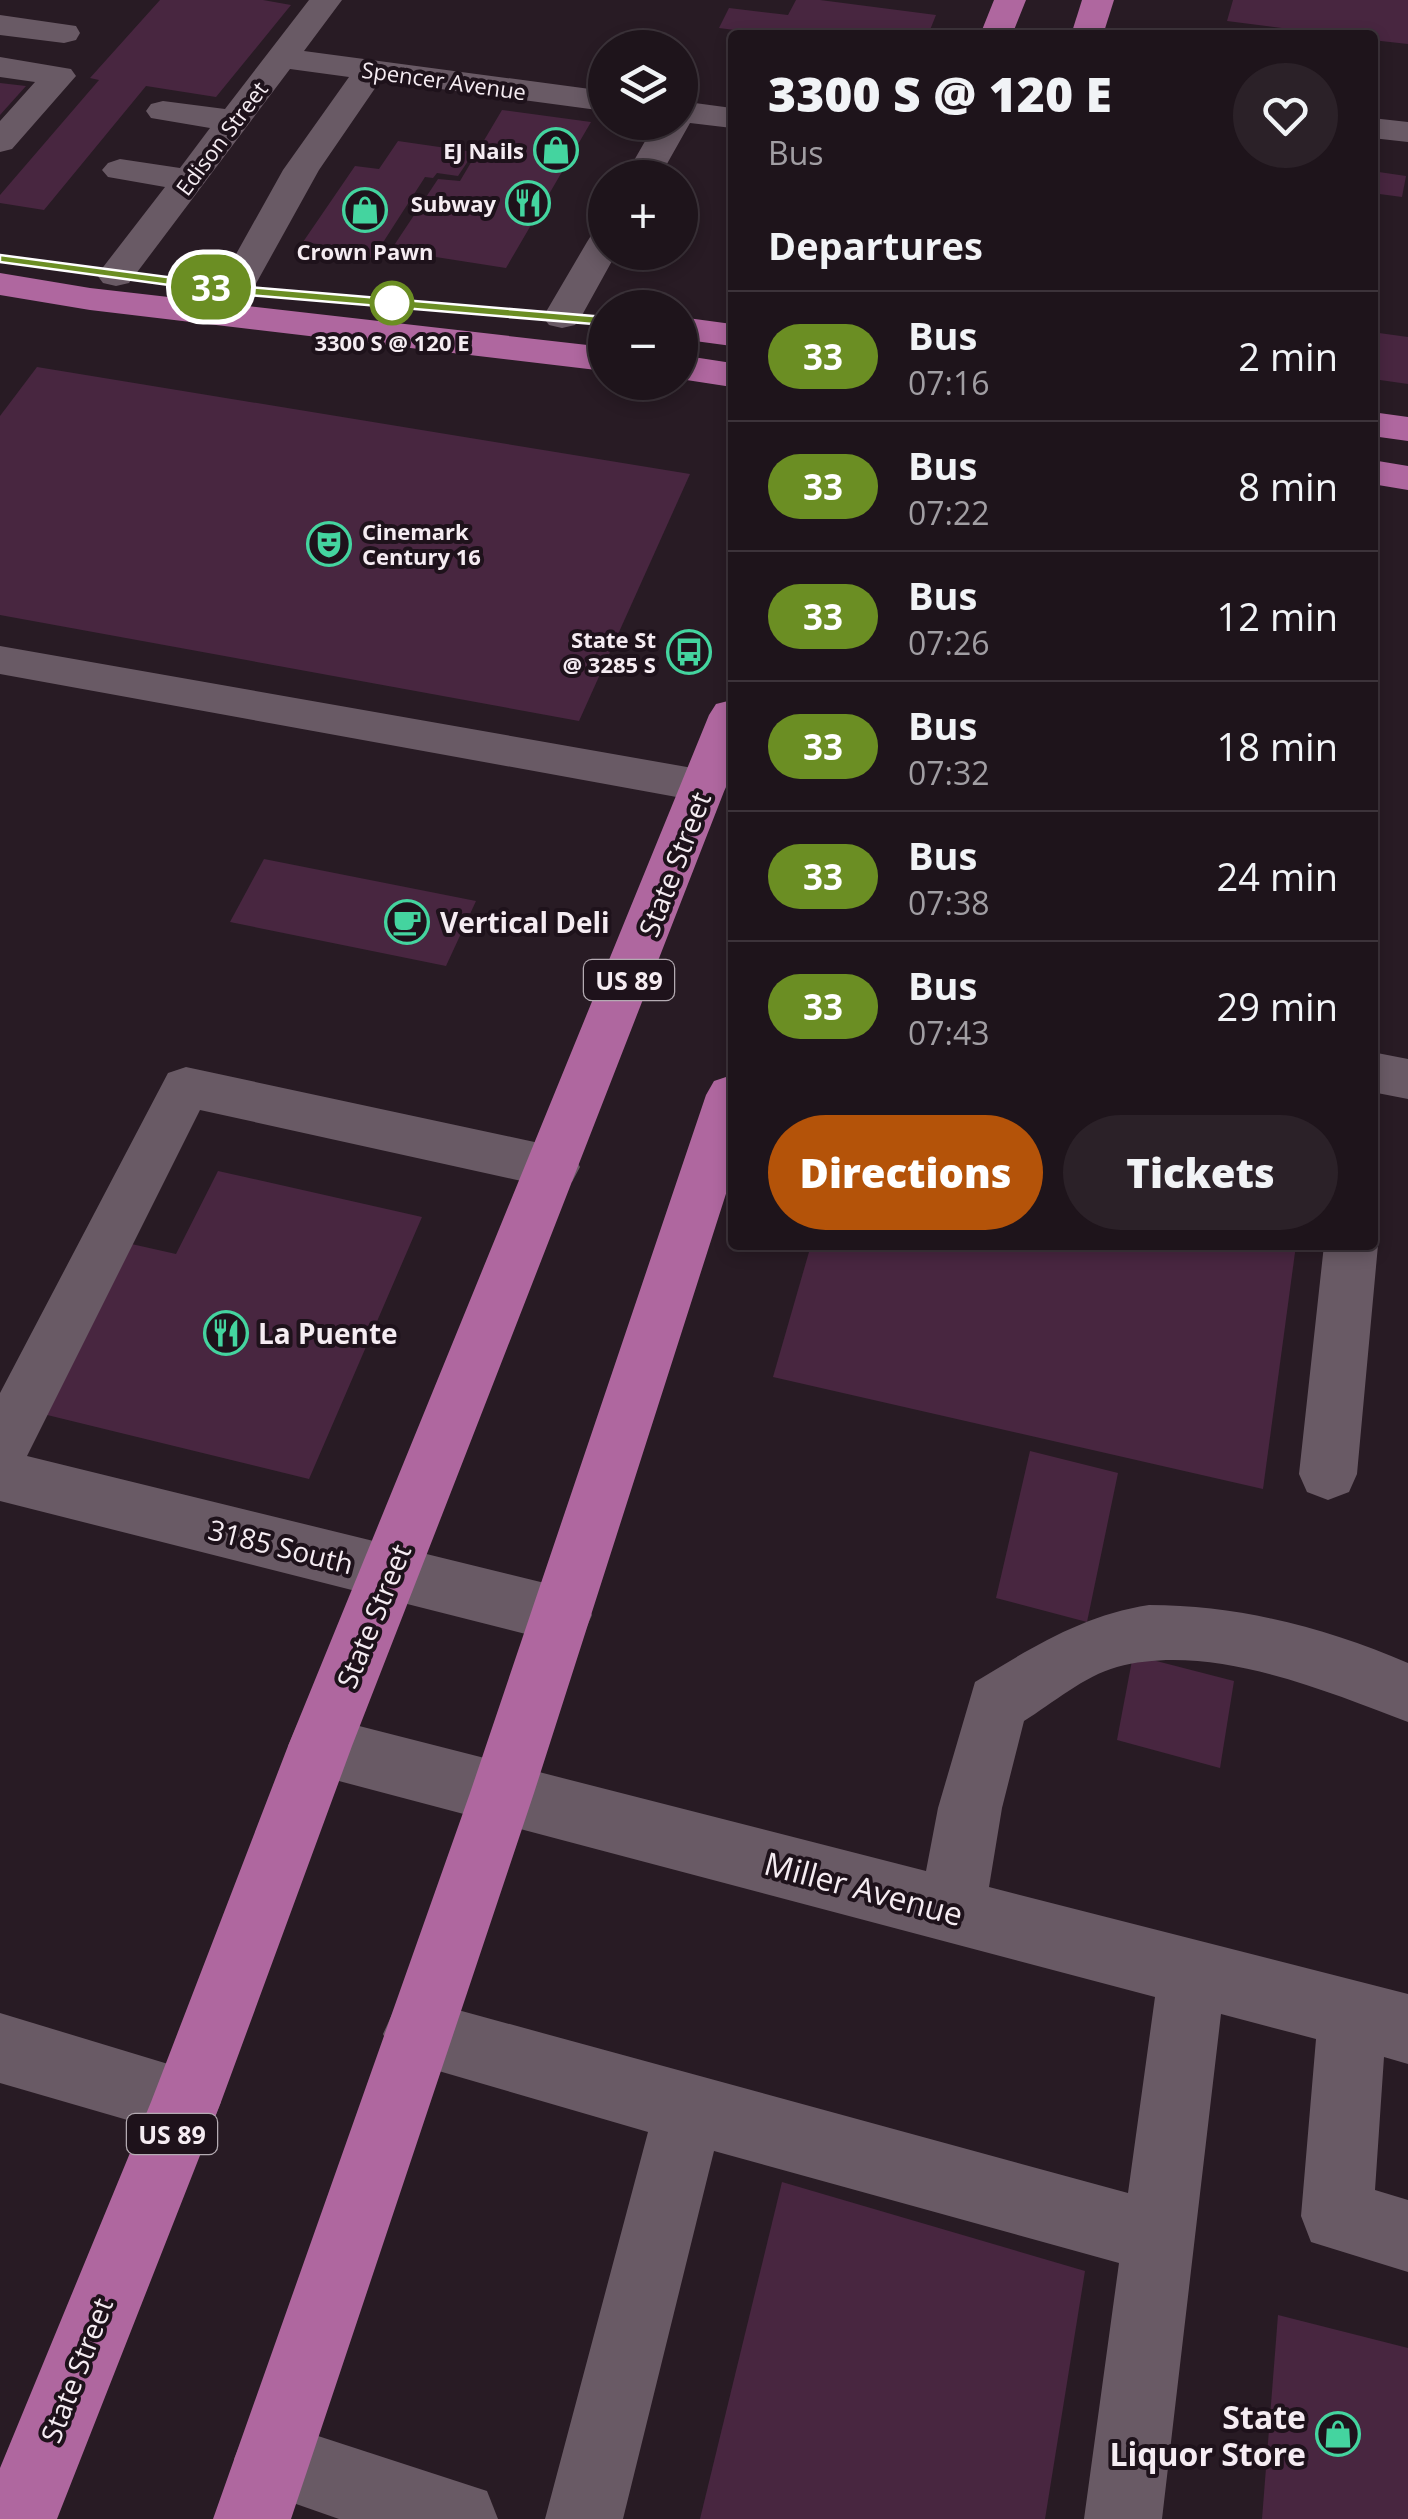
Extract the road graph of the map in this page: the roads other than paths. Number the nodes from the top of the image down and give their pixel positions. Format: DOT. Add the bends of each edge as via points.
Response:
graph roads {
  1 [pos="326,0"];
  2 [pos="1010,0"];
  3 [pos="1098,0"];
  4 [pos="0,25"];
  5 [pos="998,30"];
  6 [pos="1088,30"];
  7 [pos="64,33"];
  8 [pos="282,58"];
  9 [pos="0,67"];
  10 [pos="370,71"];
  11 [pos="588,100"];
  12 [pos="162,111"];
  13 [pos="698,113"];
  14 [pos="728,117"];
  15 [pos="234,121"];
  16 [pos="1378,129"];
  17 [pos="1408,132"];
  18 [pos="0,142"];
  19 [pos="198,168"];
  20 [pos="120,170"];
  21 [pos="301,170"];
  22 [pos="0,259"];
  23 [pos="588,260"];
  24 [pos="116,275"];
  25 [pos="0,284"];
  26 [pos="235,290"];
  27 [pos="536,314"];
  28 [pos="588,319"];
  29 [pos="698,330"];
  30 [pos="728,334"];
  31 [pos="588,356"];
  32 [pos="698,370"];
  33 [pos="728,374"];
  34 [pos="1378,425"];
  35 [pos="1408,429"];
  36 [pos="1378,473"];
  37 [pos="1408,478"];
  38 [pos="0,660"];
  39 [pos="728,725"];
  40 [pos="704,786"];
  41 [pos="1378,1073"];
  42 [pos="1408,1079"];
  43 [pos="728,1107"];
  44 [pos="554,1167"];
  45 [pos="1350,1250"];
  46 [pos="0,1450"];
  47 [pos="1328,1474"];
  48 [pos="0,1475"];
  49 [pos="390,1573"];
  50 [pos="561,1615"];
  51 [pos="1408,1692"];
  52 [pos="320,1746"];
  53 [pos="502,1793"];
  54 [pos="952,1911"];
  55 [pos="1192,1972"];
  56 [pos="1381,2022"];
  57 [pos="418,2034"];
  58 [pos="0,2048"];
  59 [pos="186,2102"];
  60 [pos="690,2107"];
  61 [pos="1408,2236"];
  62 [pos="1161,2238"];
  63 [pos="262,2489"];
  64 [pos="18,2519"];
  65 [pos="459,2519"];
  66 [pos="584,2519"];
  67 [pos="1124,2519"];
  1 -- 8 [label="street, Edison Street"];
  2 -- 5 [label="main road"];
  3 -- 6 [label="main road"];
  4 -- 7 [label="street"];
  8 -- 10 [label="street, Spencer Avenue"];
  8 -- 15 [label="street, Edison Street"];
  9 -- 18 [label="street" via="59,76"];
  10 -- 11 [label="street, Spencer Avenue"];
  10 -- 21 [label="street"];
  12 -- 15 [label="street"];
  13 -- 14 [label="street"];
  15 -- 19 [label="street, Edison Street"];
  16 -- 17 [label="street"];
  19 -- 20 [label="street"];
  19 -- 21 [label="street" via="254,164"];
  19 -- 24 [label="street, Edison Street"];
  21 -- 26 [label="street"];
  22 -- 24 [label="main road"];
  23 -- 27 [label="street"];
  24 -- 26 [label="main road"];
  25 -- 31 [label="main road"];
  26 -- 27 [label="main road"];
  27 -- 28 [label="main road"];
  29 -- 30 [label="main road"];
  32 -- 33 [label="main road"];
  34 -- 35 [label="main road"];
  36 -- 37 [label="main road"];
  38 -- 40 [label="street"];
  39 -- 40 [label="main road, State Street / US 89"];
  40 -- 44 [label="main road, State Street / US 89"];
  41 -- 42 [label="street"];
  43 -- 50 [label="main road"];
  44 -- 46 [label="street" via="186,1087"];
  44 -- 49 [label="main road, State Street / US 89"];
  45 -- 47 [label="street"];
  48 -- 49 [label="street, 3185 South"];
  49 -- 50 [label="street, 3185 South"];
  49 -- 52 [label="main road, State Street / US 89"];
  50 -- 53 [label="main road"];
  51 -- 54 [label="street" via="1362,1671 1203,1632 1119,1638 1054,1668 997,1703"];
  52 -- 53 [label="street, Miller Avenue"];
  52 -- 59 [label="main road, State Street / US 89"];
  53 -- 54 [label="street, Miller Avenue"];
  53 -- 57 [label="main road"];
  54 -- 55 [label="street, Miller Avenue"];
  55 -- 56 [label="street, Miller Avenue"];
  55 -- 62 [label="street"];
  56 -- 61 [label="street" via="1337,2216"];
  57 -- 60 [label="street"];
  57 -- 63 [label="main road"];
  58 -- 59 [label="street"];
  59 -- 64 [label="main road, State Street / US 89"];
  60 -- 62 [label="street"];
  60 -- 66 [label="street"];
  62 -- 67 [label="street"];
  63 -- 65 [label="street"];
}
